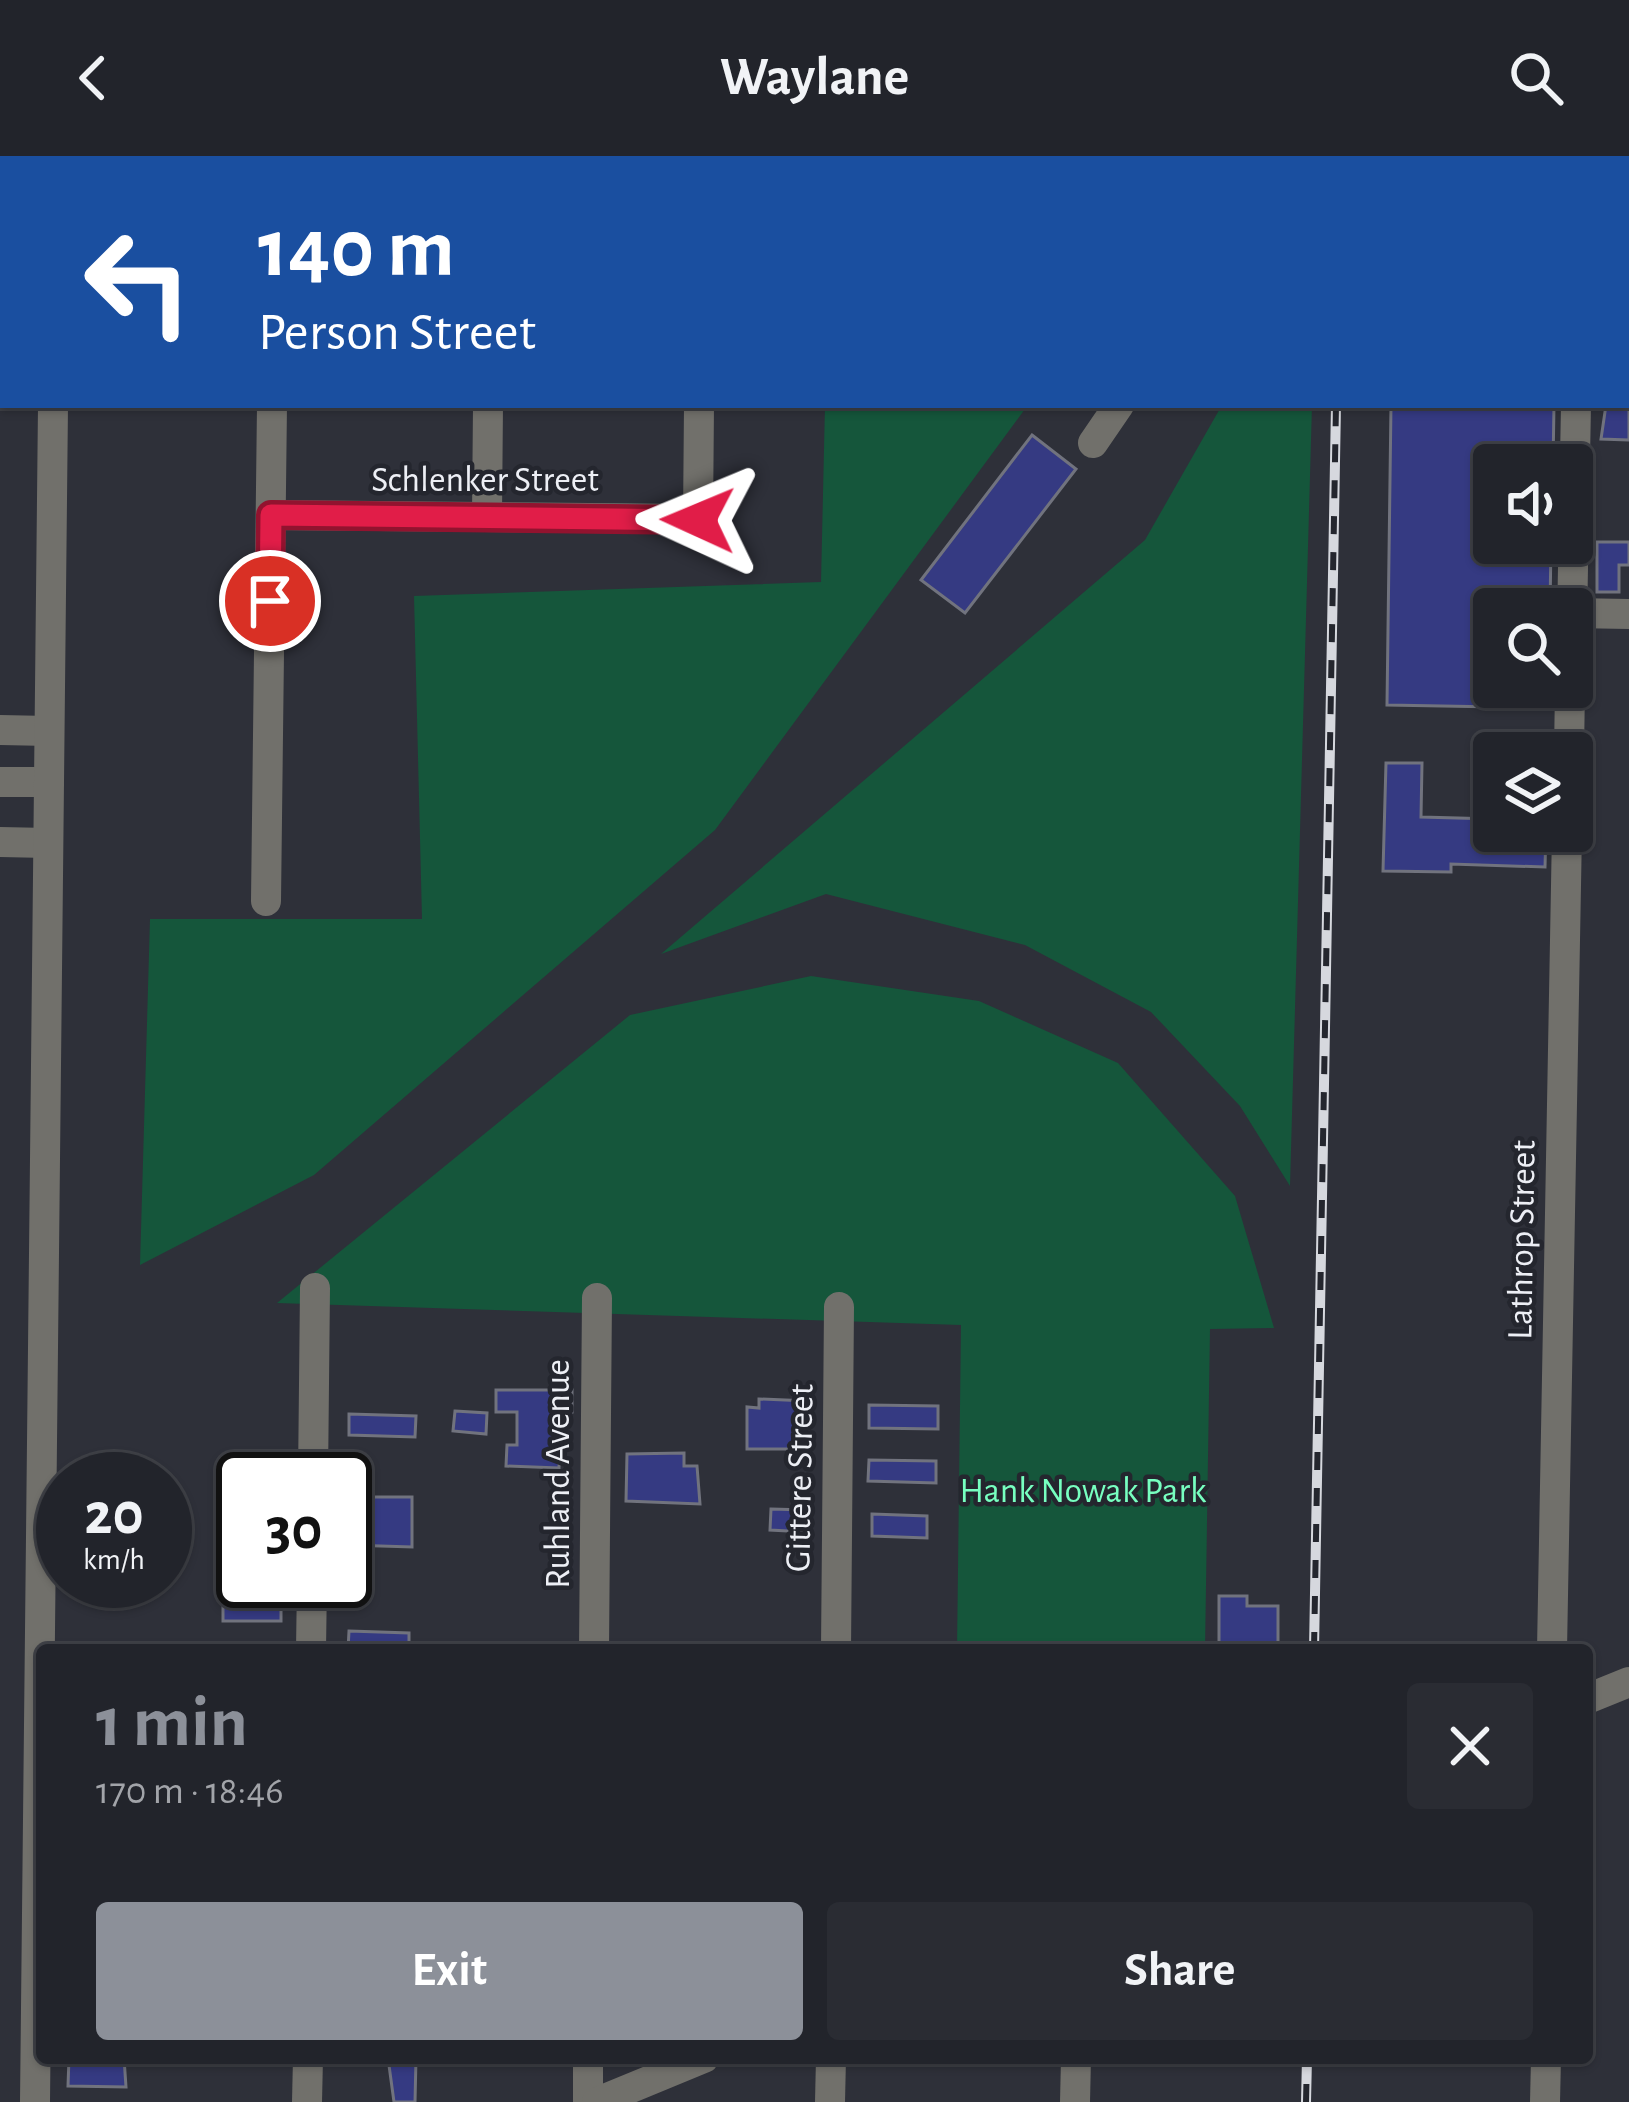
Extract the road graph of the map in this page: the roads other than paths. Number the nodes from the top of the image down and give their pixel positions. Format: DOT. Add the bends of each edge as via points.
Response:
graph roads {
  1 [pos="53,408"];
  2 [pos="272,408"];
  3 [pos="488,408"];
  4 [pos="700,408"];
  5 [pos="1118,408"];
  6 [pos="1576,408"];
  7 [pos="1093,443"];
  8 [pos="271,515"];
  9 [pos="487,516"];
  10 [pos="1572,588"];
  11 [pos="1593,613"];
  12 [pos="1629,614"];
  13 [pos="0,730"];
  14 [pos="50,731"];
  15 [pos="0,782"];
  16 [pos="49,782"];
  17 [pos="0,842"];
  18 [pos="48,843"];
  19 [pos="1567,852"];
  20 [pos="266,901"];
  21 [pos="315,1288"];
  22 [pos="597,1298"];
  23 [pos="839,1307"];
  24 [pos="313,1452"];
  25 [pos="312,1608"];
  26 [pos="39,1644"];
  27 [pos="311,1644"];
  28 [pos="594,1644"];
  29 [pos="836,1644"];
  30 [pos="1552,1644"];
  31 [pos="1629,1682"];
  32 [pos="1593,1697"];
  33 [pos="36,1922"];
  34 [pos="308,2064"];
  35 [pos="588,2064"];
  36 [pos="689,2064"];
  37 [pos="831,2064"];
  38 [pos="1076,2064"];
  39 [pos="1546,2064"];
  40 [pos="34,2102"];
  41 [pos="307,2102"];
  42 [pos="587,2102"];
  43 [pos="597,2102"];
  44 [pos="830,2102"];
  45 [pos="1075,2102"];
  46 [pos="1545,2102"];
  1 -- 14 [label="street"];
  2 -- 8 [label="street"];
  3 -- 9 [label="street"];
  4 -- 9 [label="street, Schlenker Street" via="698,520"];
  5 -- 7 [label="street"];
  6 -- 10 [label="street"];
  8 -- 9 [label="street, Schlenker Street"];
  8 -- 20 [label="street"];
  11 -- 12 [label="street"];
  13 -- 14 [label="street"];
  14 -- 16 [label="street"];
  15 -- 16 [label="street"];
  16 -- 18 [label="street"];
  17 -- 18 [label="street"];
  18 -- 26 [label="street"];
  19 -- 30 [label="street, Lathrop Street"];
  21 -- 24 [label="street"];
  22 -- 28 [label="street, Ruhland Avenue"];
  23 -- 29 [label="street, Gittere Street"];
  25 -- 27 [label="street"];
  31 -- 32 [label="street"];
  33 -- 40 [label="street"];
  34 -- 41 [label="street"];
  35 -- 42 [label="street"];
  36 -- 43 [label="street"];
  37 -- 44 [label="street"];
  38 -- 45 [label="street"];
  39 -- 46 [label="street"];
}
